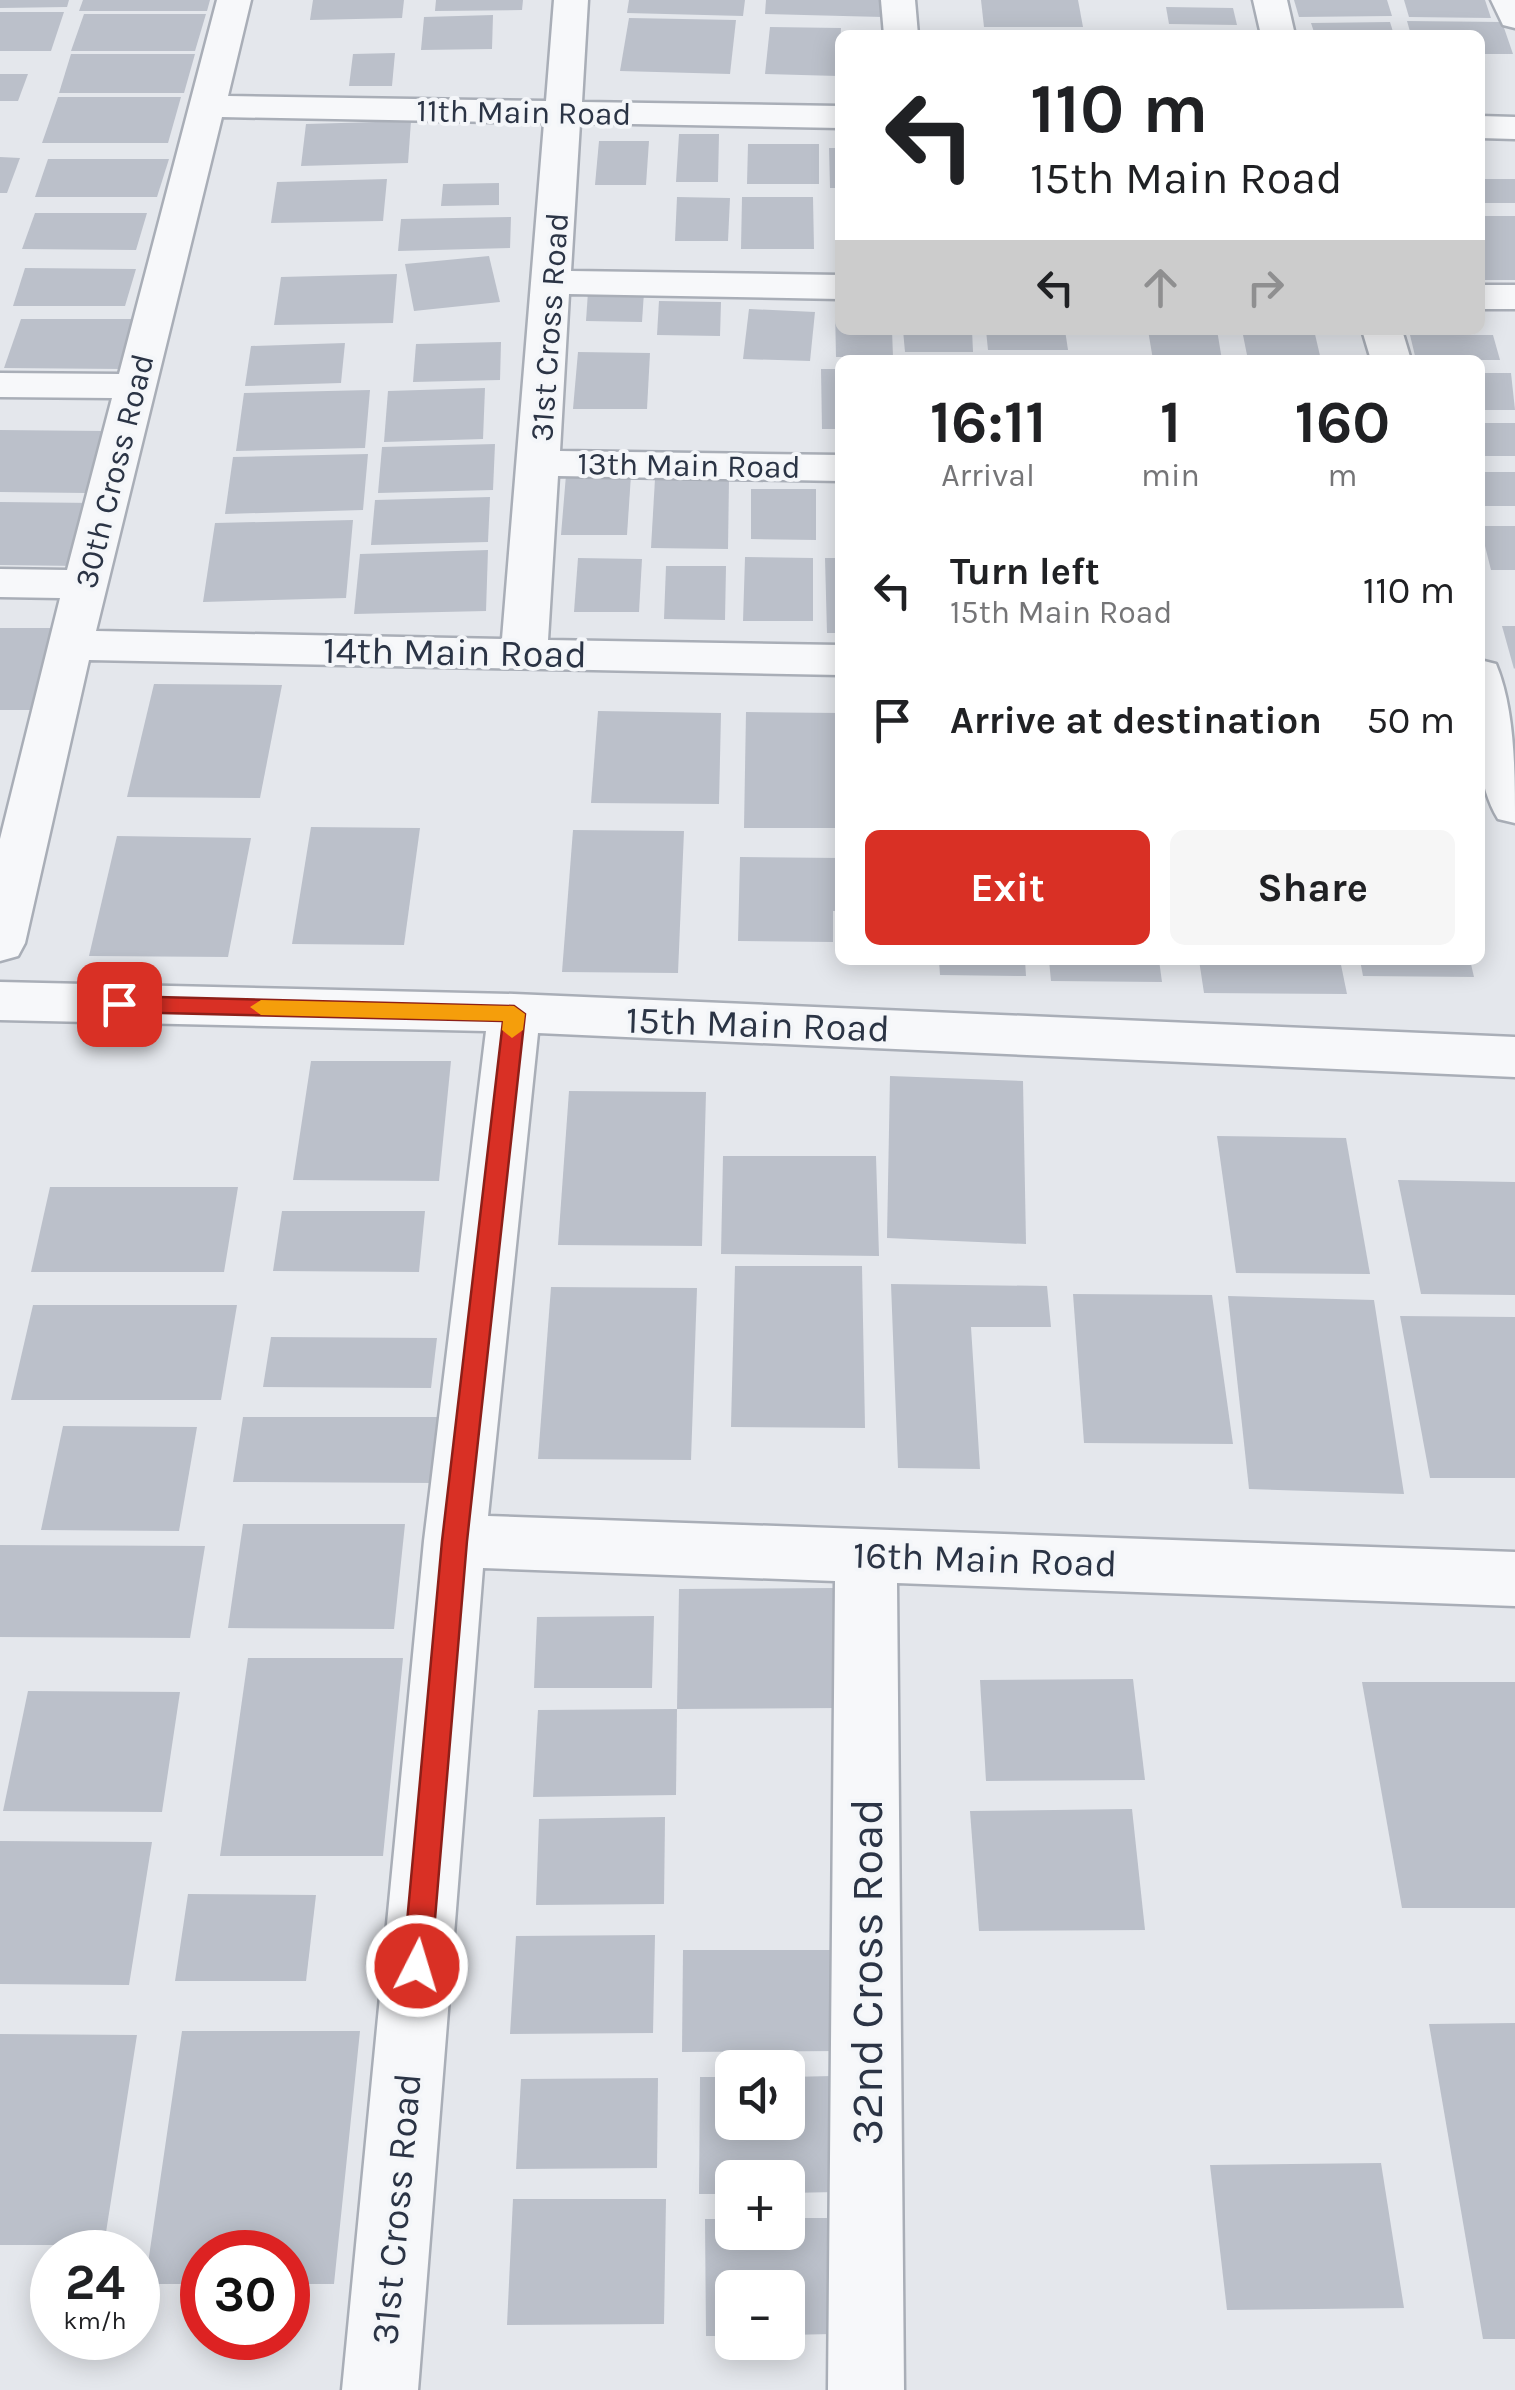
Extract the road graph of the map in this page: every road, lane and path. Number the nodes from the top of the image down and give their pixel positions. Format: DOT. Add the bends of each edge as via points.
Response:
graph roads {
  1 [pos="234,0"];
  2 [pos="571,0"];
  3 [pos="898,0"];
  4 [pos="1270,0"];
  5 [pos="1508,0"];
  6 [pos="1515,18"];
  7 [pos="901,30"];
  8 [pos="1277,30"];
  9 [pos="207,106"];
  10 [pos="566,112"];
  11 [pos="835,117"];
  12 [pos="1485,128"];
  13 [pos="1515,128"];
  14 [pos="553,282"];
  15 [pos="835,286"];
  16 [pos="1485,297"];
  17 [pos="1515,297"];
  18 [pos="0,384"];
  19 [pos="136,386"];
  20 [pos="538,463"];
  21 [pos="835,468"];
  22 [pos="0,583"];
  23 [pos="86,584"];
  24 [pos="70,645"];
  25 [pos="524,654"];
  26 [pos="835,660"];
  27 [pos="1485,694"];
  28 [pos="1515,807"];
  29 [pos="0,943"];
  30 [pos="0,1001"];
  31 [pos="514,1014"];
  32 [pos="1515,1057"];
  33 [pos="454,1541"];
  34 [pos="866,1554"];
  35 [pos="1515,1579"];
  36 [pos="380,2390"];
  37 [pos="866,2390"];
  1 -- 9 [label="street, 30th Cross Road"];
  2 -- 10 [label="street, 31st Cross Road"];
  3 -- 7 [label="street"];
  4 -- 8 [label="street"];
  5 -- 6 [label="street"];
  9 -- 10 [label="street, 11th Main Road"];
  9 -- 19 [label="street, 30th Cross Road"];
  10 -- 11 [label="street, 11th Main Road"];
  10 -- 14 [label="street, 31st Cross Road"];
  12 -- 13 [label="street"];
  14 -- 15 [label="street"];
  14 -- 20 [label="street, 31st Cross Road"];
  16 -- 17 [label="street"];
  18 -- 19 [label="street"];
  19 -- 23 [label="street, 30th Cross Road"];
  20 -- 21 [label="street, 13th Main Road"];
  20 -- 25 [label="street, 31st Cross Road"];
  22 -- 23 [label="street"];
  23 -- 24 [label="street, 30th Cross Road"];
  24 -- 25 [label="street, 14th Main Road"];
  24 -- 29 [label="street, 30th Cross Road"];
  25 -- 26 [label="street, 14th Main Road"];
  27 -- 28 [label="street"];
  30 -- 31 [label="street, 15th Main Road"];
  31 -- 32 [label="street, 15th Main Road"];
  31 -- 33 [label="street, 31st Cross Road"];
  33 -- 34 [label="street, 16th Main Road"];
  33 -- 36 [label="street, 31st Cross Road"];
  34 -- 35 [label="street, 16th Main Road"];
  34 -- 37 [label="street, 32nd Cross Road"];
}
